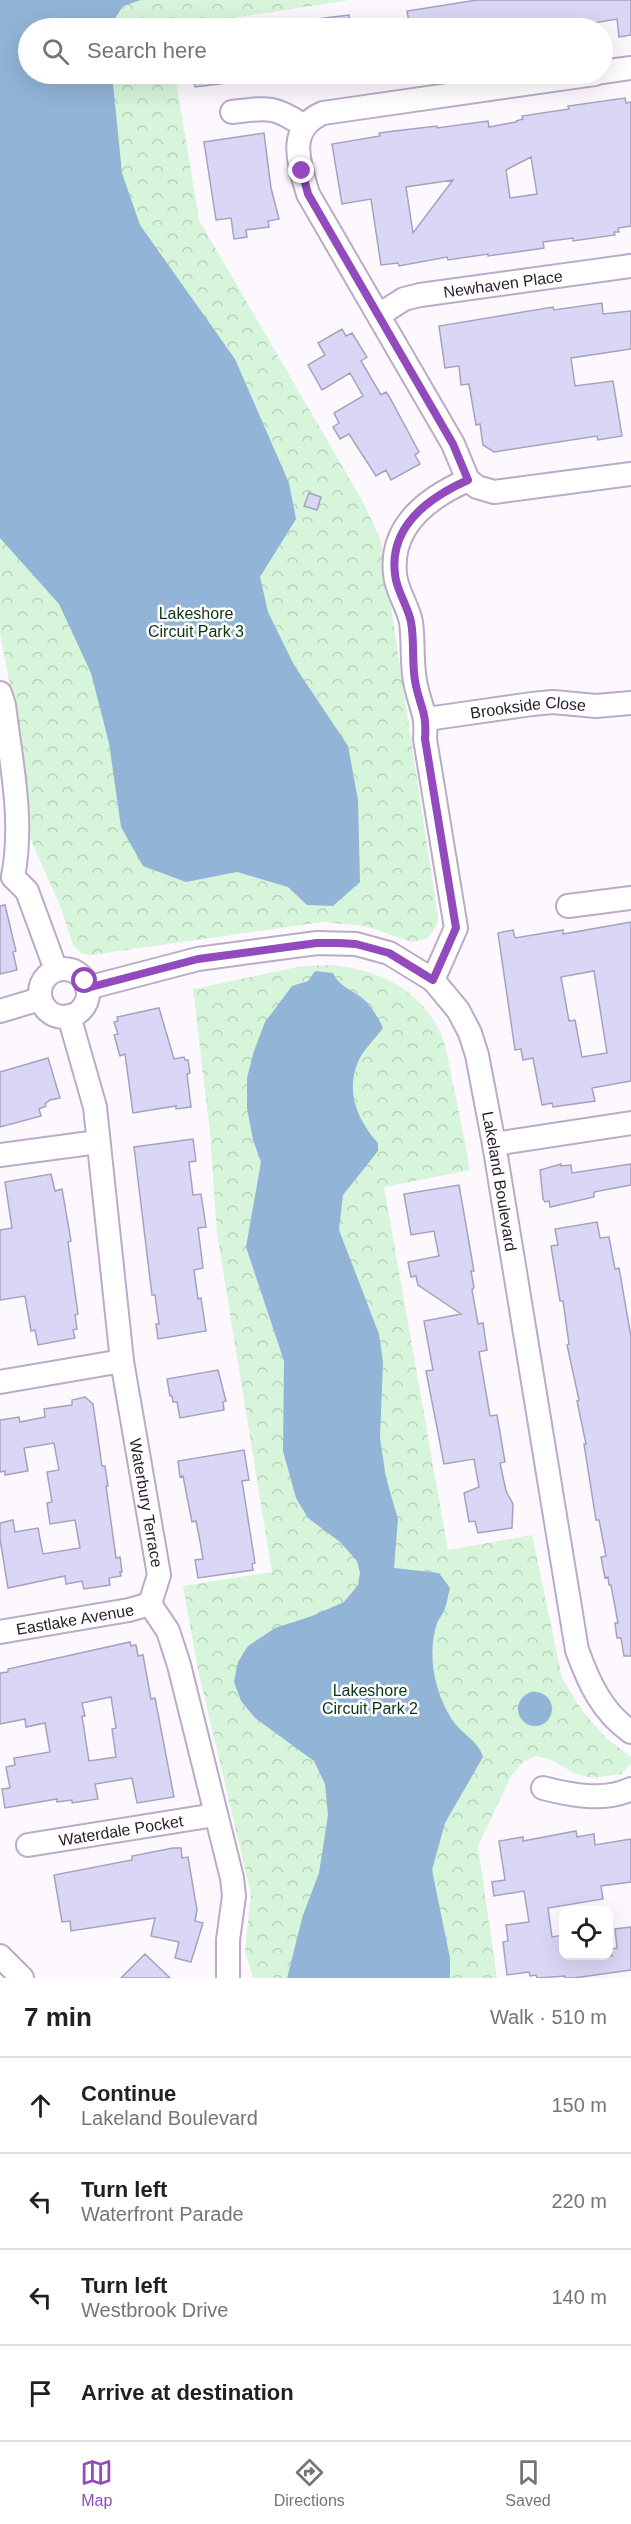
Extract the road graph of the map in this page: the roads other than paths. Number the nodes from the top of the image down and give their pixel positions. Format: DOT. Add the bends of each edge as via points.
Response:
graph roads {
  1 [pos="631,68"];
  2 [pos="613,71"];
  3 [pos="524,84"];
  4 [pos="232,112"];
  5 [pos="304,126"];
  6 [pos="631,266"];
  7 [pos="379,315"];
  8 [pos="631,474"];
  9 [pos="468,480"];
  10 [pos="0,693"];
  11 [pos="631,703"];
  12 [pos="427,719"];
  13 [pos="6,877"];
  14 [pos="631,898"];
  15 [pos="568,906"];
  16 [pos="56,970"];
  17 [pos="433,980"];
  18 [pos="87,988"];
  19 [pos="40,999"];
  20 [pos="0,1011"];
  21 [pos="69,1016"];
  22 [pos="631,1123"];
  23 [pos="98,1142"];
  24 [pos="494,1144"];
  25 [pos="0,1155"];
  26 [pos="122,1361"];
  27 [pos="0,1382"];
  28 [pos="150,1604"];
  29 [pos="0,1632"];
  30 [pos="631,1732"];
  31 [pos="543,1788"];
  32 [pos="631,1789"];
  33 [pos="215,1815"];
  34 [pos="28,1845"];
  35 [pos="0,1956"];
  36 [pos="22,1978"];
  37 [pos="228,1978"];
  1 -- 2 [label="street"];
  3 -- 5 [label="street" via="333,111 313,117"];
  4 -- 5 [label="street" via="277,109"];
  5 -- 7 [label="street" via="298,154 308,194"];
  6 -- 7 [label="street, Newhaven Place" via="420,295 404,299"];
  7 -- 9 [label="street" via="453,444"];
  8 -- 9 [label="street" via="494,492"];
  9 -- 12 [label="street" via="411,517 396,555 394,575 409,614 415,685"];
  10 -- 13 [label="street" via="19,819 19,842"];
  11 -- 12 [label="street, Brookside Close" via="596,706 553,702"];
  12 -- 17 [label="street" via="425,739 456,928"];
  13 -- 16 [label="street" via="27,891"];
  14 -- 15 [label="street"];
  16 -- 18 [label="street" via="72,970"];
  16 -- 19 [label="street" via="41,985"];
  17 -- 18 [label="street, Lakeland Boulevard" via="389,953 356,944 317,943 198,959"];
  17 -- 24 [label="street, Lakeland Boulevard" via="458,1010 470,1033"];
  18 -- 21 [label="street" via="86,1003"];
  19 -- 20 [label="street"];
  19 -- 21 [label="street" via="54,1015"];
  21 -- 23 [label="street, Waterbury Terrace" via="95,1107"];
  22 -- 24 [label="street"];
  23 -- 25 [label="street"];
  23 -- 26 [label="street, Waterbury Terrace"];
  24 -- 30 [label="street, Lakeland Boulevard" via="577,1650 591,1686 609,1713"];
  26 -- 27 [label="street"];
  26 -- 28 [label="street, Waterbury Terrace" via="159,1575"];
  28 -- 29 [label="street, Eastlake Avenue"];
  28 -- 33 [label="street" via="168,1631 179,1665"];
  31 -- 32 [label="street" via="574,1796"];
  33 -- 34 [label="street, Waterdale Pocket"];
  33 -- 37 [label="street" via="234,1896"];
  35 -- 36 [label="street"];
}
